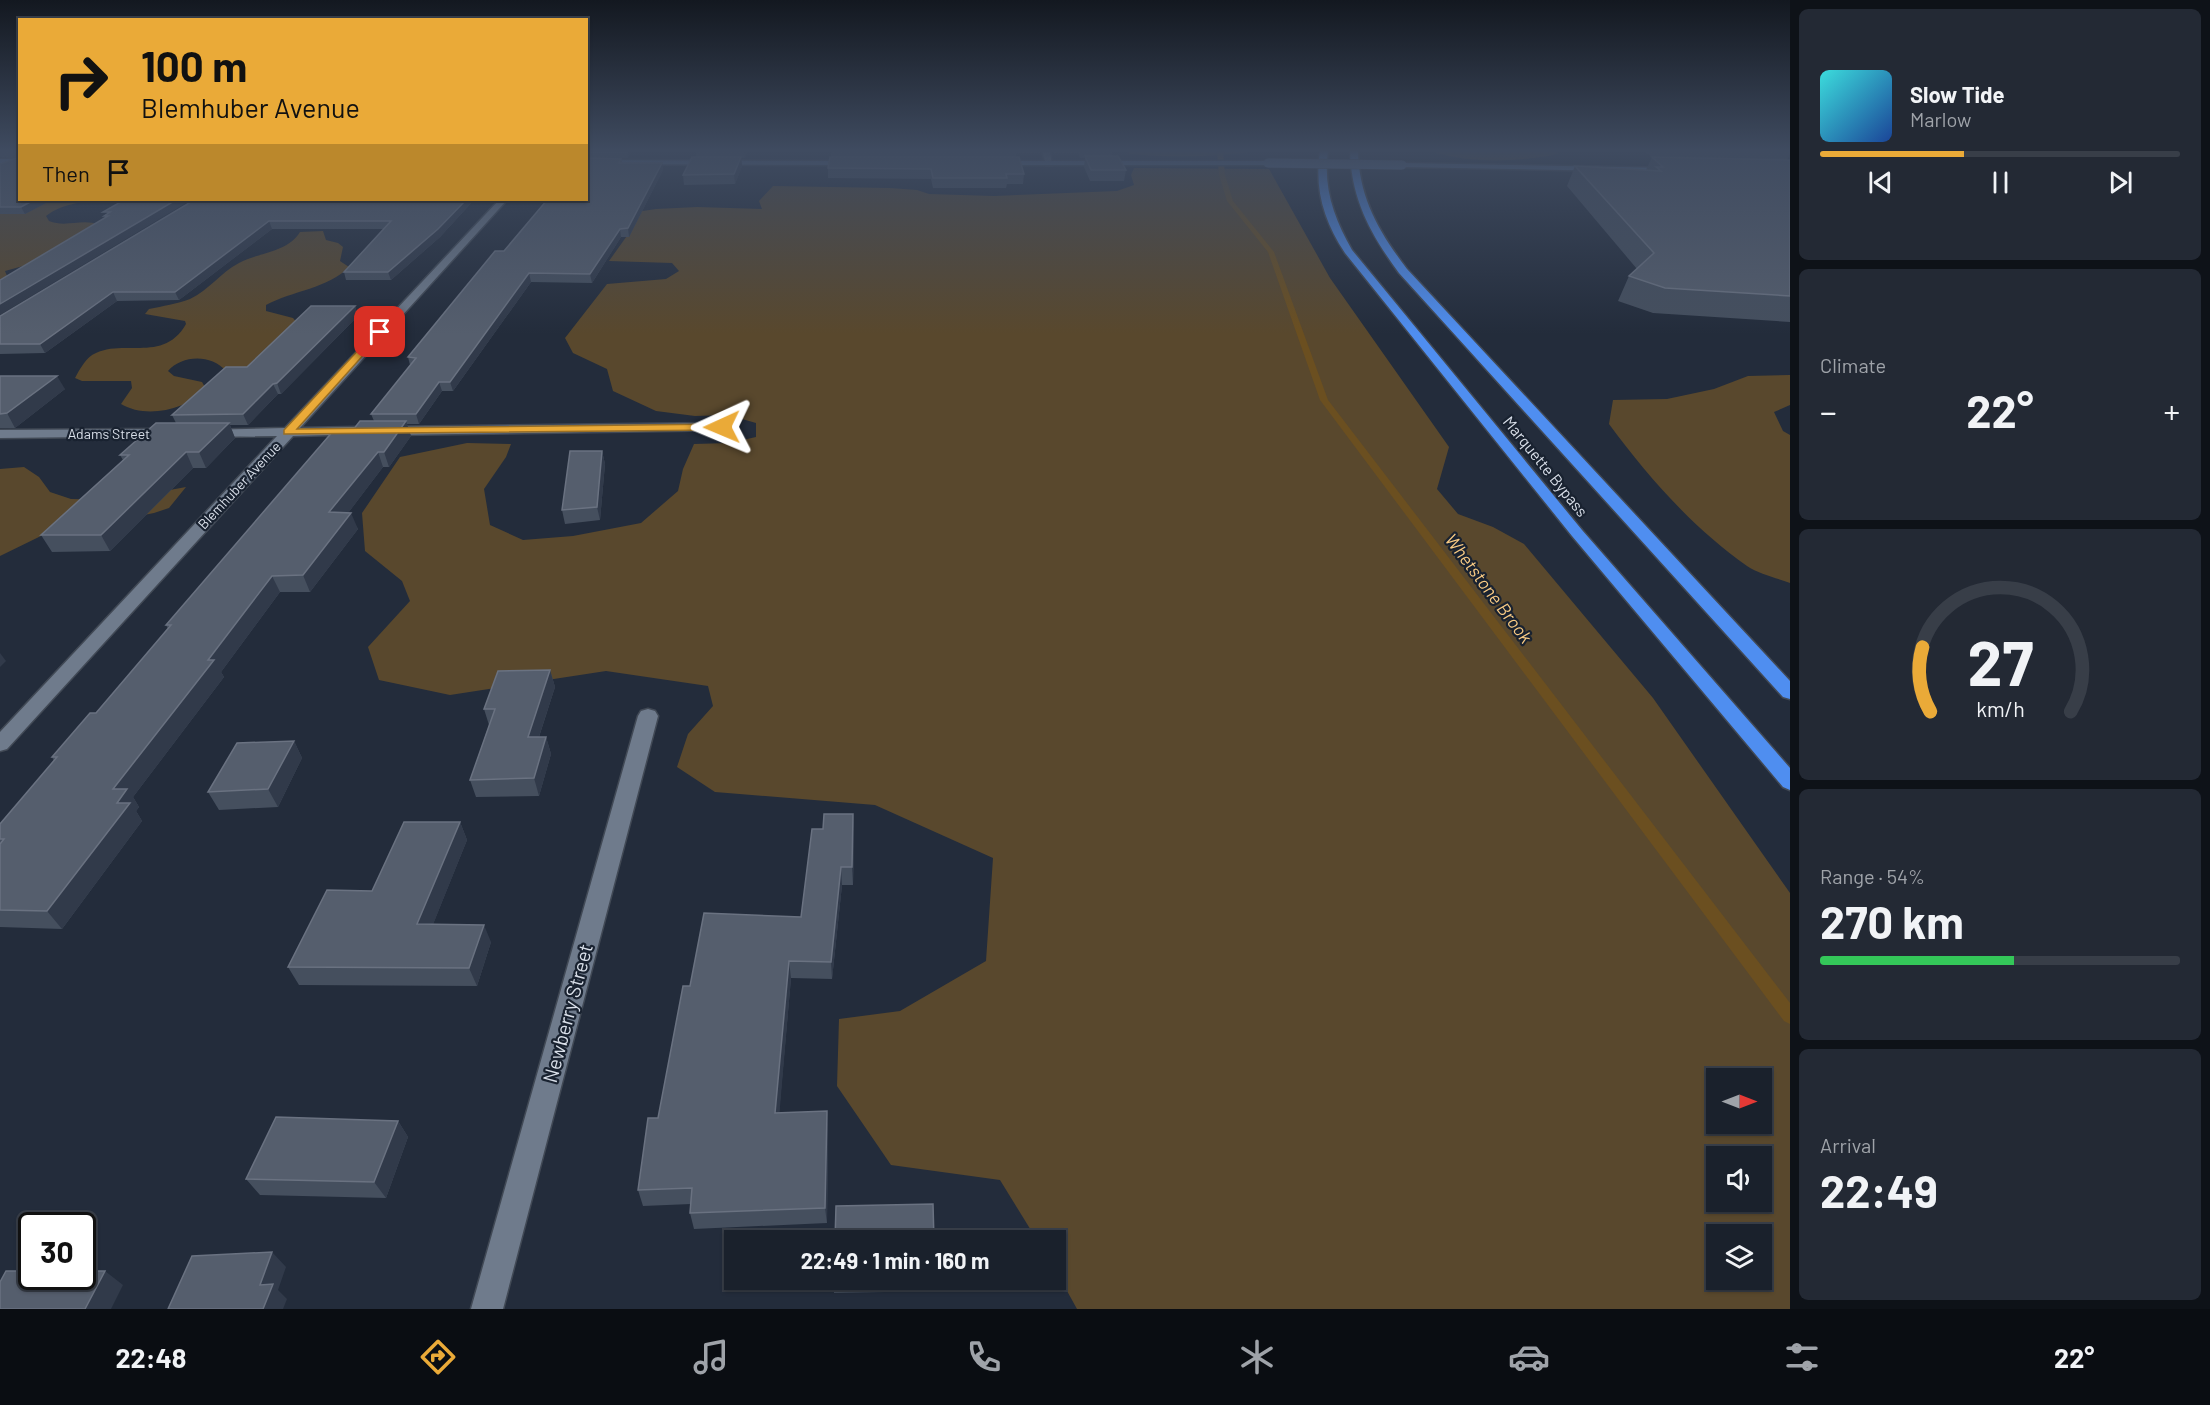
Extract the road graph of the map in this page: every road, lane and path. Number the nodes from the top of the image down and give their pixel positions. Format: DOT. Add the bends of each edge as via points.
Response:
graph roads {
  1 [pos="492,212"];
  2 [pos="1329,212"];
  3 [pos="1364,212"];
  4 [pos="722,427"];
  5 [pos="288,432"];
  6 [pos="0,434"];
  7 [pos="1790,693"];
  8 [pos="648,716"];
  9 [pos="0,744"];
  10 [pos="1790,782"];
  11 [pos="487,1309"];
  1 -- 5 [label="street, Blemhuber Avenue"];
  2 -- 10 [label="highway, Marquette Bypass" via="1348,251 1577,533"];
  3 -- 7 [label="highway, Marquette Bypass" via="1403,271"];
  4 -- 5 [label="street, Adams Street"];
  5 -- 6 [label="street, Adams Street"];
  5 -- 9 [label="street, Blemhuber Avenue"];
  8 -- 11 [label="street, Newberry Street"];
}
